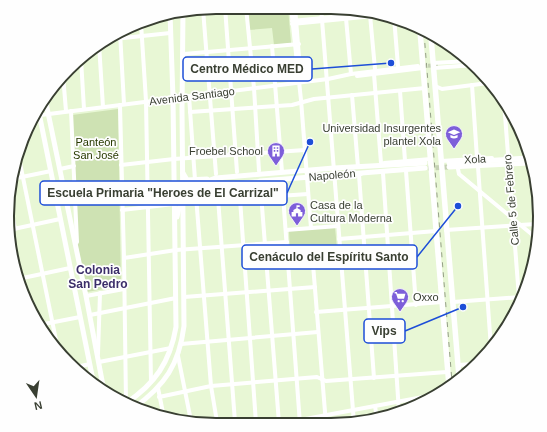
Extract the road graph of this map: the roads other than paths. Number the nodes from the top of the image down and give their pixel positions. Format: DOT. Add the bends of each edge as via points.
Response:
graph roads {
  1 [pos="203,14"];
  2 [pos="226,14"];
  3 [pos="247,14"];
  4 [pos="292,14"];
  5 [pos="295,14"];
  6 [pos="322,14"];
  7 [pos="345,14"];
  8 [pos="358,16"];
  9 [pos="184,17"];
  10 [pos="346,18"];
  11 [pos="370,18"];
  12 [pos="170,20"];
  13 [pos="322,20"];
  14 [pos="294,22"];
  15 [pos="395,25"];
  16 [pos="141,28"];
  17 [pos="170,33"];
  18 [pos="420,35"];
  19 [pos="142,36"];
  20 [pos="120,38"];
  21 [pos="121,38"];
  22 [pos="431,41"];
  23 [pos="297,44"];
  24 [pos="272,46"];
  25 [pos="250,48"];
  26 [pos="229,50"];
  27 [pos="99,51"];
  28 [pos="207,52"];
  29 [pos="184,54"];
  30 [pos="463,64"];
  31 [pos="464,64"];
  32 [pos="81,65"];
  33 [pos="440,65"];
  34 [pos="398,66"];
  35 [pos="421,66"];
  36 [pos="433,66"];
  37 [pos="375,69"];
  38 [pos="351,74"];
  39 [pos="374,74"];
  40 [pos="328,79"];
  41 [pos="300,82"];
  42 [pos="64,83"];
  43 [pos="483,83"];
  44 [pos="472,85"];
  45 [pos="276,86"];
  46 [pos="435,86"];
  47 [pos="254,88"];
  48 [pos="425,88"];
  49 [pos="232,91"];
  50 [pos="400,91"];
  51 [pos="376,93"];
  52 [pos="210,94"];
  53 [pos="352,95"];
  54 [pos="189,96"];
  55 [pos="183,97"];
  56 [pos="329,97"];
  57 [pos="173,98"];
  58 [pos="146,101"];
  59 [pos="301,102"];
  60 [pos="122,104"];
  61 [pos="47,106"];
  62 [pos="277,106"];
  63 [pos="103,107"];
  64 [pos="254,108"];
  65 [pos="84,109"];
  66 [pos="233,110"];
  67 [pos="71,111"];
  68 [pos="211,111"];
  69 [pos="66,112"];
  70 [pos="190,112"];
  71 [pos="505,113"];
  72 [pos="49,114"];
  73 [pos="41,115"];
  74 [pos="38,122"];
  75 [pos="305,150"];
  76 [pos="281,151"];
  77 [pos="258,153"];
  78 [pos="236,154"];
  79 [pos="215,156"];
  80 [pos="194,158"];
  81 [pos="477,158"];
  82 [pos="174,159"];
  83 [pos="182,159"];
  84 [pos="431,159"];
  85 [pos="524,159"];
  86 [pos="405,161"];
  87 [pos="441,161"];
  88 [pos="148,162"];
  89 [pos="508,162"];
  90 [pos="381,163"];
  91 [pos="526,163"];
  92 [pos="121,165"];
  93 [pos="449,165"];
  94 [pos="74,166"];
  95 [pos="358,166"];
  96 [pos="366,166"];
  97 [pos="20,167"];
  98 [pos="427,167"];
  99 [pos="334,168"];
  100 [pos="478,168"];
  101 [pos="60,169"];
  102 [pos="458,169"];
  103 [pos="442,170"];
  104 [pos="51,171"];
  105 [pos="306,171"];
  106 [pos="406,171"];
  107 [pos="182,172"];
  108 [pos="237,172"];
  109 [pos="259,172"];
  110 [pos="282,172"];
  111 [pos="383,173"];
  112 [pos="335,175"];
  113 [pos="216,176"];
  114 [pos="22,177"];
  115 [pos="307,177"];
  116 [pos="18,178"];
  117 [pos="195,180"];
  118 [pos="260,181"];
  119 [pos="282,182"];
  120 [pos="217,185"];
  121 [pos="480,192"];
  122 [pos="308,194"];
  123 [pos="196,196"];
  124 [pos="283,196"];
  125 [pos="261,198"];
  126 [pos="240,199"];
  127 [pos="218,200"];
  128 [pos="182,201"];
  129 [pos="196,202"];
  130 [pos="174,204"];
  131 [pos="148,207"];
  132 [pos="122,210"];
  133 [pos="60,219"];
  134 [pos="513,219"];
  135 [pos="14,220"];
  136 [pos="533,224"];
  137 [pos="32,225"];
  138 [pos="514,225"];
  139 [pos="520,225"];
  140 [pos="338,226"];
  141 [pos="175,228"];
  142 [pos="311,228"];
  143 [pos="482,228"];
  144 [pos="16,229"];
  145 [pos="286,230"];
  146 [pos="446,230"];
  147 [pos="436,231"];
  148 [pos="411,233"];
  149 [pos="387,235"];
  150 [pos="532,235"];
  151 [pos="363,237"];
  152 [pos="339,239"];
  153 [pos="287,242"];
  154 [pos="266,244"];
  155 [pos="243,246"];
  156 [pos="221,248"];
  157 [pos="200,249"];
  158 [pos="176,250"];
  159 [pos="183,250"];
  160 [pos="340,250"];
  161 [pos="77,252"];
  162 [pos="312,252"];
  163 [pos="149,254"];
  164 [pos="288,254"];
  165 [pos="124,258"];
  166 [pos="70,268"];
  167 [pos="42,274"];
  168 [pos="24,278"];
  169 [pos="315,287"];
  170 [pos="124,289"];
  171 [pos="290,289"];
  172 [pos="269,291"];
  173 [pos="519,291"];
  174 [pos="247,292"];
  175 [pos="100,293"];
  176 [pos="225,294"];
  177 [pos="86,296"];
  178 [pos="204,296"];
  179 [pos="184,297"];
  180 [pos="516,297"];
  181 [pos="176,298"];
  182 [pos="487,299"];
  183 [pos="442,302"];
  184 [pos="453,302"];
  185 [pos="150,303"];
  186 [pos="416,305"];
  187 [pos="392,306"];
  188 [pos="124,308"];
  189 [pos="368,308"];
  190 [pos="345,309"];
  191 [pos="316,312"];
  192 [pos="100,313"];
  193 [pos="90,315"];
  194 [pos="80,317"];
  195 [pos="52,322"];
  196 [pos="45,324"];
  197 [pos="318,332"];
  198 [pos="294,334"];
  199 [pos="272,336"];
  200 [pos="250,337"];
  201 [pos="56,338"];
  202 [pos="228,339"];
  203 [pos="207,340"];
  204 [pos="490,340"];
  205 [pos="181,344"];
  206 [pos="172,348"];
  207 [pos="150,352"];
  208 [pos="125,356"];
  209 [pos="178,356"];
  210 [pos="99,360"];
  211 [pos="90,364"];
  212 [pos="468,364"];
  213 [pos="458,365"];
  214 [pos="81,366"];
  215 [pos="447,372"];
  216 [pos="459,372"];
  217 [pos="92,375"];
  218 [pos="397,376"];
  219 [pos="374,378"];
  220 [pos="298,379"];
  221 [pos="321,379"];
  222 [pos="350,379"];
  223 [pos="275,381"];
  224 [pos="448,381"];
  225 [pos="254,382"];
  226 [pos="103,383"];
  227 [pos="151,383"];
  228 [pos="232,384"];
  229 [pos="211,386"];
  230 [pos="158,388"];
  231 [pos="185,391"];
  232 [pos="126,396"];
  233 [pos="160,397"];
  234 [pos="420,397"];
  235 [pos="132,399"];
  236 [pos="398,402"];
  237 [pos="140,403"];
  238 [pos="375,406"];
  239 [pos="398,406"];
  240 [pos="352,410"];
  241 [pos="163,411"];
  242 [pos="376,413"];
  243 [pos="190,416"];
  244 [pos="324,416"];
  245 [pos="353,417"];
  246 [pos="216,418"];
  247 [pos="235,418"];
  248 [pos="256,418"];
  249 [pos="278,418"];
  250 [pos="300,418"];
  251 [pos="316,418"];
  1 -- 28 [label="street"];
  2 -- 26 [label="street"];
  3 -- 25 [label="street"];
  4 -- 14 [label="street"];
  5 -- 14 [label="street"];
  6 -- 13 [label="street"];
  7 -- 10 [label="street"];
  8 -- 10 [label="street"];
  9 -- 29 [label="main road"];
  10 -- 13 [label="street"];
  10 -- 38 [label="street"];
  11 -- 37 [label="street"];
  12 -- 17 [label="main road"];
  13 -- 14 [label="street"];
  13 -- 40 [label="street"];
  14 -- 23 [label="street"];
  15 -- 34 [label="street"];
  16 -- 19 [label="street"];
  17 -- 19 [label="street"];
  17 -- 57 [label="main road"];
  18 -- 35 [label="highway"];
  19 -- 21 [label="street"];
  19 -- 58 [label="street"];
  20 -- 60 [label="street"];
  22 -- 36 [label="highway"];
  23 -- 24 [label="street"];
  23 -- 41 [label="street"];
  24 -- 25 [label="street"];
  24 -- 45 [label="street"];
  25 -- 26 [label="street"];
  25 -- 47 [label="street"];
  26 -- 28 [label="street"];
  26 -- 49 [label="street"];
  27 -- 63 [label="street"];
  28 -- 29 [label="street"];
  28 -- 52 [label="street"];
  29 -- 55 [label="main road"];
  30 -- 33 [label="street"];
  31 -- 36 [label="street"];
  32 -- 65 [label="street"];
  34 -- 35 [label="street, Avenida Santiago"];
  34 -- 37 [label="street, Avenida Santiago"];
  35 -- 38 [label="street, Avenida Santiago"];
  35 -- 39 [label="street, Avenida Santiago"];
  35 -- 48 [label="highway"];
  36 -- 46 [label="highway"];
  37 -- 38 [label="street, Avenida Santiago"];
  38 -- 39 [label="street, Avenida Santiago"];
  38 -- 40 [label="street, Avenida Santiago"];
  39 -- 51 [label="street"];
  40 -- 41 [label="street, Avenida Santiago"];
  40 -- 56 [label="street"];
  41 -- 45 [label="street, Avenida Santiago"];
  41 -- 59 [label="street"];
  42 -- 69 [label="street"];
  43 -- 44 [label="street"];
  44 -- 46 [label="street" via="442,89"];
  44 -- 81 [label="street"];
  45 -- 47 [label="street, Avenida Santiago"];
  45 -- 62 [label="street"];
  46 -- 87 [label="highway"];
  47 -- 49 [label="street, Avenida Santiago"];
  47 -- 64 [label="street"];
  48 -- 50 [label="street"];
  48 -- 84 [label="highway"];
  49 -- 52 [label="street, Avenida Santiago"];
  49 -- 66 [label="street"];
  50 -- 51 [label="street"];
  50 -- 86 [label="street"];
  51 -- 53 [label="street"];
  51 -- 90 [label="street"];
  52 -- 54 [label="street, Avenida Santiago"];
  52 -- 68 [label="street"];
  53 -- 56 [label="street"];
  53 -- 95 [label="street"];
  54 -- 55 [label="street, Avenida Santiago"];
  54 -- 70 [label="street"];
  55 -- 57 [label="street, Avenida Santiago"];
  55 -- 83 [label="main road"];
  56 -- 59 [label="street"];
  56 -- 99 [label="street"];
  57 -- 58 [label="street, Avenida Santiago"];
  57 -- 82 [label="main road"];
  58 -- 60 [label="street, Avenida Santiago"];
  58 -- 88 [label="street"];
  59 -- 62 [label="street"];
  59 -- 75 [label="street"];
  60 -- 63 [label="street, Avenida Santiago"];
  60 -- 92 [label="street"];
  61 -- 72 [label="main road"];
  62 -- 64 [label="street"];
  62 -- 76 [label="street"];
  63 -- 65 [label="street, Avenida Santiago"];
  64 -- 66 [label="street"];
  64 -- 77 [label="street"];
  65 -- 67 [label="street, Avenida Santiago"];
  66 -- 68 [label="street"];
  66 -- 78 [label="street"];
  67 -- 69 [label="street, Avenida Santiago"];
  67 -- 94 [label="street"];
  68 -- 70 [label="street"];
  68 -- 79 [label="street"];
  69 -- 72 [label="street, Avenida Santiago"];
  70 -- 80 [label="street"];
  71 -- 89 [label="street, Calle 5 de Febrero"];
  72 -- 73 [label="street, Avenida Santiago"];
  72 -- 101 [label="main road"];
  74 -- 104 [label="main road"];
  75 -- 76 [label="street"];
  75 -- 105 [label="street"];
  76 -- 77 [label="street"];
  76 -- 110 [label="street"];
  77 -- 78 [label="street"];
  77 -- 109 [label="street"];
  78 -- 79 [label="street"];
  78 -- 108 [label="street"];
  79 -- 80 [label="street"];
  79 -- 113 [label="street"];
  80 -- 83 [label="street"];
  80 -- 117 [label="street"];
  81 -- 87 [label="street, Xola"];
  81 -- 89 [label="street, Xola" via="501,158"];
  82 -- 83 [label="street"];
  82 -- 88 [label="street"];
  82 -- 130 [label="main road"];
  83 -- 107 [label="main road"];
  84 -- 86 [label="street, Napoleón"];
  84 -- 98 [label="highway"];
  85 -- 89 [label="main road, Xola"];
  86 -- 90 [label="street, Napoleón"];
  87 -- 103 [label="highway"];
  88 -- 92 [label="street"];
  88 -- 131 [label="street"];
  89 -- 91 [label="main road, Xola"];
  89 -- 93 [label="main road, Xola"];
  89 -- 100 [label="street, Xola"];
  89 -- 134 [label="street, Calle 5 de Febrero"];
  90 -- 96 [label="street, Napoleón"];
  92 -- 132 [label="street"];
  94 -- 101 [label="street"];
  94 -- 161 [label="street"];
  95 -- 96 [label="main road, Napoleón"];
  95 -- 99 [label="main road, Napoleón"];
  96 -- 98 [label="main road, Napoleón"];
  97 -- 114 [label="street"];
  98 -- 106 [label="street, Napoleón"];
  98 -- 112 [label="main road, Napoleón"];
  98 -- 147 [label="highway"];
  99 -- 105 [label="main road, Napoleón"];
  99 -- 112 [label="street"];
  100 -- 102 [label="street, Xola"];
  100 -- 121 [label="street"];
  101 -- 161 [label="main road"];
  102 -- 103 [label="street, Xola"];
  102 -- 121 [label="street" via="459,174"];
  103 -- 146 [label="highway"];
  104 -- 114 [label="street"];
  104 -- 133 [label="main road"];
  105 -- 110 [label="main road, Napoleón"];
  105 -- 115 [label="street"];
  106 -- 111 [label="street, Napoleón"];
  106 -- 148 [label="street"];
  107 -- 117 [label="main road" via="187,180"];
  107 -- 128 [label="main road"];
  110 -- 113 [label="main road, Napoleón" via="251,176"];
  111 -- 149 [label="street"];
  111 -- 151 [label="street, Napoleón" via="359,174"];
  112 -- 115 [label="main road, Napoleón"];
  112 -- 140 [label="street"];
  113 -- 117 [label="main road"];
  113 -- 128 [label="main road, Napoleón" via="195,187"];
  114 -- 116 [label="street"];
  114 -- 137 [label="street"];
  115 -- 118 [label="main road, Napoleón"];
  115 -- 122 [label="street"];
  118 -- 125 [label="street"];
  118 -- 126 [label="street, Napoleón" via="239,184"];
  119 -- 124 [label="street"];
  120 -- 127 [label="street"];
  121 -- 134 [label="street"];
  121 -- 143 [label="street"];
  122 -- 124 [label="street"];
  122 -- 142 [label="street"];
  123 -- 129 [label="street"];
  124 -- 125 [label="street"];
  124 -- 145 [label="street"];
  125 -- 126 [label="street"];
  125 -- 154 [label="street"];
  126 -- 127 [label="street"];
  126 -- 155 [label="street"];
  127 -- 129 [label="street"];
  127 -- 156 [label="street"];
  128 -- 141 [label="main road, Napoleón"];
  128 -- 159 [label="main road"];
  129 -- 157 [label="street"];
  130 -- 131 [label="street"];
  130 -- 141 [label="main road"];
  131 -- 132 [label="street"];
  131 -- 163 [label="street"];
  132 -- 165 [label="street"];
  133 -- 137 [label="street"];
  133 -- 166 [label="main road"];
  134 -- 138 [label="street, Calle 5 de Febrero"];
  134 -- 139 [label="street"];
  135 -- 144 [label="street"];
  136 -- 139 [label="street"];
  137 -- 144 [label="street"];
  137 -- 167 [label="street"];
  138 -- 139 [label="street"];
  138 -- 143 [label="street"];
  138 -- 173 [label="street, Calle 5 de Febrero"];
  139 -- 150 [label="street"];
  140 -- 142 [label="street"];
  140 -- 152 [label="street"];
  141 -- 158 [label="main road"];
  142 -- 145 [label="street"];
  143 -- 146 [label="street"];
  143 -- 182 [label="street"];
  145 -- 153 [label="street"];
  146 -- 184 [label="highway"];
  147 -- 148 [label="street"];
  147 -- 183 [label="highway"];
  148 -- 149 [label="street"];
  148 -- 186 [label="street"];
  149 -- 151 [label="street"];
  149 -- 187 [label="street"];
  151 -- 152 [label="street"];
  151 -- 189 [label="street"];
  152 -- 160 [label="street"];
  153 -- 154 [label="street"];
  153 -- 164 [label="street"];
  154 -- 155 [label="street"];
  154 -- 172 [label="street"];
  155 -- 156 [label="street"];
  155 -- 174 [label="street"];
  156 -- 157 [label="street"];
  156 -- 176 [label="street"];
  157 -- 159 [label="street"];
  157 -- 178 [label="street"];
  158 -- 159 [label="street"];
  158 -- 163 [label="street"];
  158 -- 181 [label="main road"];
  159 -- 179 [label="main road"];
  160 -- 162 [label="street"];
  160 -- 190 [label="street"];
  161 -- 177 [label="main road"];
  162 -- 164 [label="street"];
  162 -- 169 [label="street"];
  163 -- 165 [label="street"];
  163 -- 185 [label="street"];
  164 -- 171 [label="street"];
  165 -- 170 [label="street"];
  166 -- 167 [label="street"];
  166 -- 194 [label="main road"];
  167 -- 168 [label="street"];
  167 -- 195 [label="street"];
  169 -- 171 [label="street"];
  169 -- 191 [label="street"];
  170 -- 175 [label="street"];
  170 -- 188 [label="street"];
  171 -- 172 [label="street"];
  171 -- 198 [label="street"];
  172 -- 174 [label="street"];
  172 -- 199 [label="street"];
  174 -- 176 [label="street"];
  174 -- 200 [label="street"];
  175 -- 177 [label="street"];
  175 -- 192 [label="street"];
  176 -- 178 [label="street"];
  176 -- 202 [label="street"];
  177 -- 193 [label="main road"];
  178 -- 179 [label="street"];
  178 -- 203 [label="street"];
  179 -- 205 [label="main road"];
  180 -- 182 [label="street"];
  181 -- 185 [label="street"];
  181 -- 206 [label="main road" via="176,327"];
  182 -- 184 [label="street"];
  182 -- 204 [label="street"];
  183 -- 186 [label="street"];
  183 -- 215 [label="highway"];
  184 -- 213 [label="highway"];
  185 -- 188 [label="street"];
  185 -- 207 [label="street"];
  186 -- 187 [label="street"];
  187 -- 189 [label="street"];
  187 -- 218 [label="street"];
  188 -- 192 [label="street"];
  188 -- 208 [label="street"];
  189 -- 190 [label="street"];
  189 -- 219 [label="street"];
  190 -- 191 [label="street"];
  190 -- 222 [label="street"];
  191 -- 197 [label="street"];
  192 -- 193 [label="street"];
  192 -- 210 [label="street"];
  193 -- 210 [label="main road"];
  194 -- 195 [label="street"];
  194 -- 211 [label="main road"];
  195 -- 196 [label="street"];
  195 -- 201 [label="street"];
  197 -- 198 [label="street"];
  197 -- 221 [label="street"];
  198 -- 199 [label="street"];
  198 -- 220 [label="street"];
  199 -- 200 [label="street"];
  199 -- 223 [label="street"];
  200 -- 202 [label="street"];
  200 -- 225 [label="street"];
  202 -- 203 [label="street"];
  202 -- 228 [label="street"];
  203 -- 205 [label="street"];
  203 -- 229 [label="street"];
  205 -- 209 [label="main road"];
  206 -- 207 [label="street"];
  206 -- 227 [label="main road" via="164,366"];
  207 -- 208 [label="street"];
  207 -- 227 [label="street"];
  208 -- 210 [label="street"];
  208 -- 232 [label="street"];
  209 -- 230 [label="main road"];
  209 -- 231 [label="street"];
  210 -- 226 [label="main road"];
  211 -- 214 [label="street"];
  211 -- 217 [label="main road"];
  212 -- 213 [label="street"];
  213 -- 216 [label="highway"];
  215 -- 218 [label="street"];
  215 -- 224 [label="highway"];
  218 -- 219 [label="street"];
  218 -- 236 [label="street"];
  219 -- 222 [label="street"];
  220 -- 221 [label="street"];
  220 -- 223 [label="street"];
  220 -- 250 [label="street"];
  221 -- 222 [label="street"];
  221 -- 244 [label="street"];
  222 -- 240 [label="street"];
  223 -- 225 [label="street"];
  223 -- 249 [label="street"];
  225 -- 228 [label="street"];
  225 -- 248 [label="street"];
  227 -- 235 [label="main road"];
  228 -- 229 [label="street"];
  228 -- 247 [label="street"];
  229 -- 231 [label="street"];
  229 -- 246 [label="street"];
  230 -- 233 [label="street"];
  230 -- 237 [label="main road"];
  231 -- 233 [label="street"];
  231 -- 243 [label="street"];
  233 -- 241 [label="street"];
  234 -- 236 [label="street"];
  236 -- 238 [label="street"];
  236 -- 239 [label="street"];
  238 -- 240 [label="street"];
  238 -- 242 [label="street"];
  240 -- 244 [label="street"];
  240 -- 245 [label="street"];
  244 -- 251 [label="street"];
}
